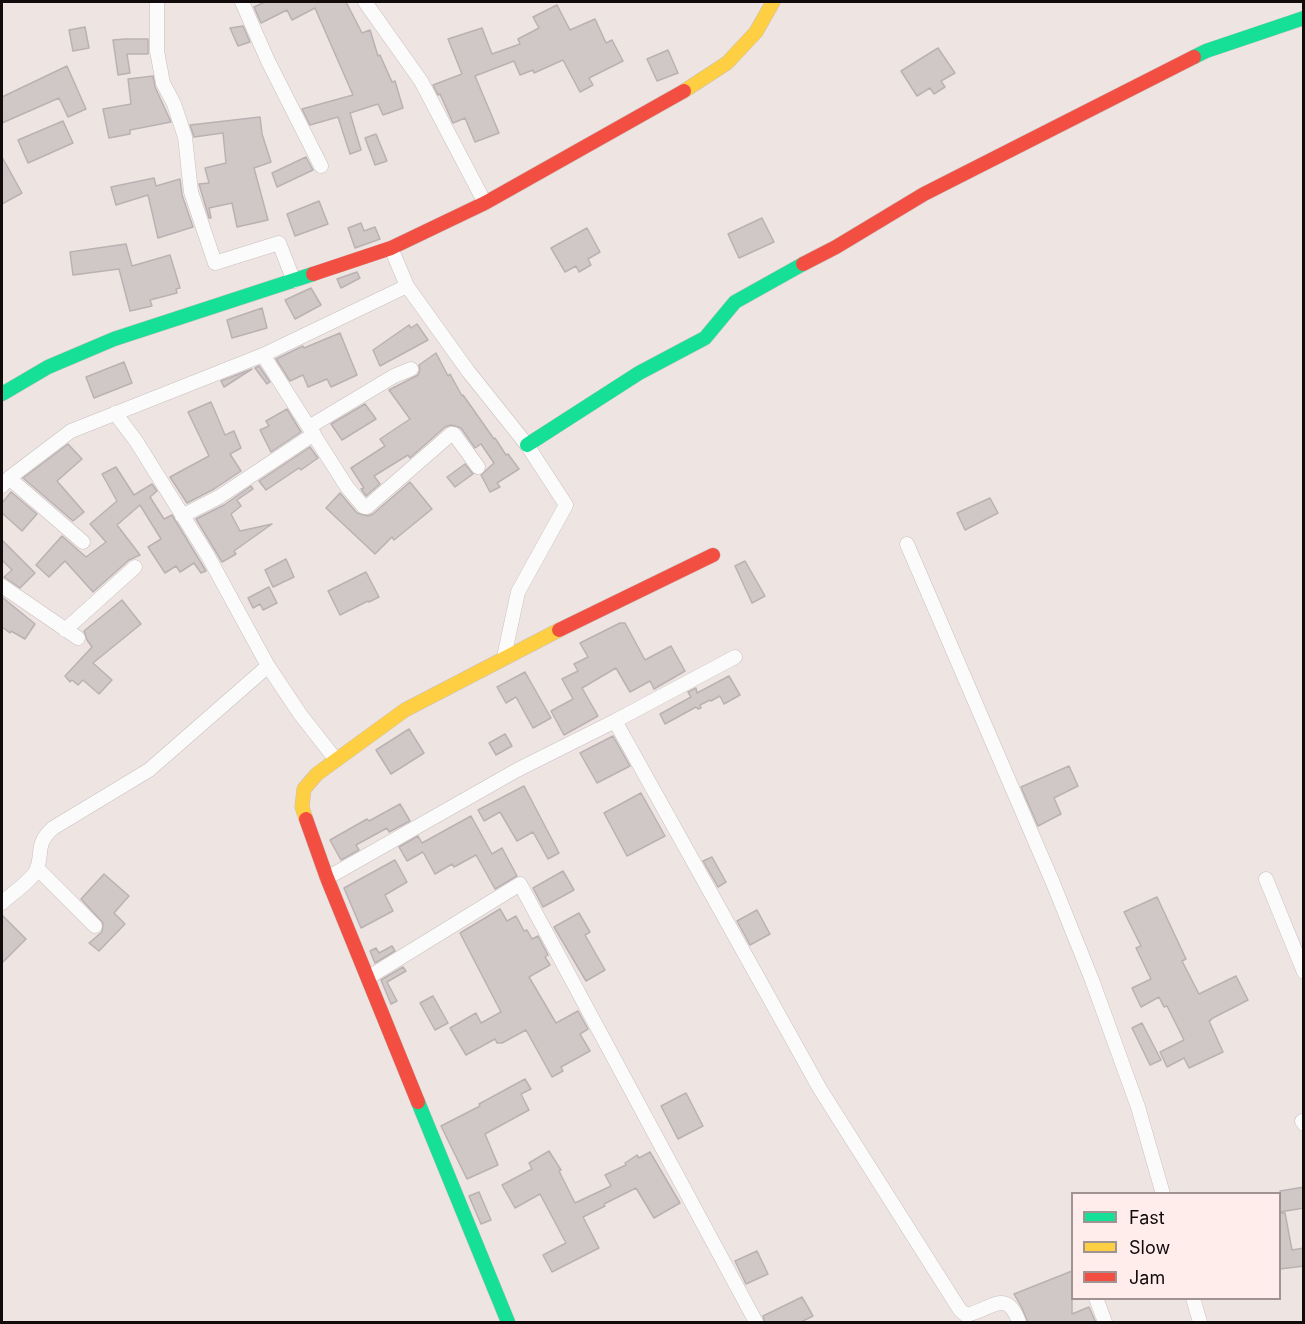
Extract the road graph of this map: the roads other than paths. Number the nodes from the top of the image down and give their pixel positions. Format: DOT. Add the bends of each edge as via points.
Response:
graph roads {
  1 [pos="157,2"];
  2 [pos="242,2"];
  3 [pos="365,2"];
  4 [pos="768,4"];
  5 [pos="1304,18"];
  6 [pos="321,166"];
  7 [pos="485,203"];
  8 [pos="391,248"];
  9 [pos="294,281"];
  10 [pos="407,286"];
  11 [pos="263,355"];
  12 [pos="411,369"];
  13 [pos="2,394"];
  14 [pos="116,412"];
  15 [pos="311,430"];
  16 [pos="526,445"];
  17 [pos="478,467"];
  18 [pos="5,482"];
  19 [pos="182,516"];
  20 [pos="83,542"];
  21 [pos="907,544"];
  22 [pos="713,555"];
  23 [pos="135,567"];
  24 [pos="2,586"];
  25 [pos="65,630"];
  26 [pos="78,638"];
  27 [pos="504,657"];
  28 [pos="735,657"];
  29 [pos="268,666"];
  30 [pos="615,721"];
  31 [pos="336,760"];
  32 [pos="37,868"];
  33 [pos="327,878"];
  34 [pos="1266,879"];
  35 [pos="2,903"];
  36 [pos="94,926"];
  37 [pos="1304,972"];
  38 [pos="369,977"];
  39 [pos="1162,1192"];
  40 [pos="1096,1300"];
  41 [pos="1193,1300"];
  42 [pos="508,1323"];
  43 [pos="756,1323"];
  44 [pos="1019,1323"];
  45 [pos="1105,1323"];
  46 [pos="1200,1323"];
  1 -- 9 [label="street" via="157,51 163,83 185,137 191,192 215,263 279,243"];
  2 -- 6 [label="street"];
  3 -- 7 [label="street" via="421,81"];
  4 -- 7 [label="street" via="756,32 727,63 704,80"];
  5 -- 16 [label="street" via="1206,51 924,194 735,302 705,338 639,373"];
  7 -- 8 [label="street"];
  8 -- 9 [label="street"];
  8 -- 10 [label="street"];
  9 -- 13 [label="street" via="114,339 48,367"];
  10 -- 11 [label="street"];
  10 -- 16 [label="street"];
  11 -- 14 [label="street"];
  11 -- 15 [label="street"];
  12 -- 15 [label="street"];
  14 -- 18 [label="street" via="71,431"];
  14 -- 19 [label="street"];
  15 -- 17 [label="street" via="364,507 448,435 454,434"];
  15 -- 19 [label="street" via="219,497"];
  16 -- 27 [label="street" via="566,505 518,592"];
  18 -- 20 [label="street"];
  19 -- 29 [label="street"];
  21 -- 39 [label="street" via="1092,980 1138,1107"];
  22 -- 27 [label="street"];
  23 -- 25 [label="street"];
  24 -- 25 [label="street"];
  25 -- 26 [label="street"];
  27 -- 31 [label="street" via="405,710"];
  28 -- 30 [label="street"];
  29 -- 31 [label="street"];
  29 -- 32 [label="street" via="149,770 53,828 40,846"];
  30 -- 33 [label="street" via="517,770"];
  30 -- 44 [label="street" via="820,1089 960,1310 966,1315 1007,1303"];
  31 -- 33 [label="street" via="304,789 302,807"];
  32 -- 35 [label="street"];
  32 -- 36 [label="street"];
  33 -- 38 [label="street"];
  34 -- 37 [label="street"];
  38 -- 42 [label="street"];
  38 -- 43 [label="street" via="520,884"];
  40 -- 45 [label="street"];
  41 -- 46 [label="street"];
}
